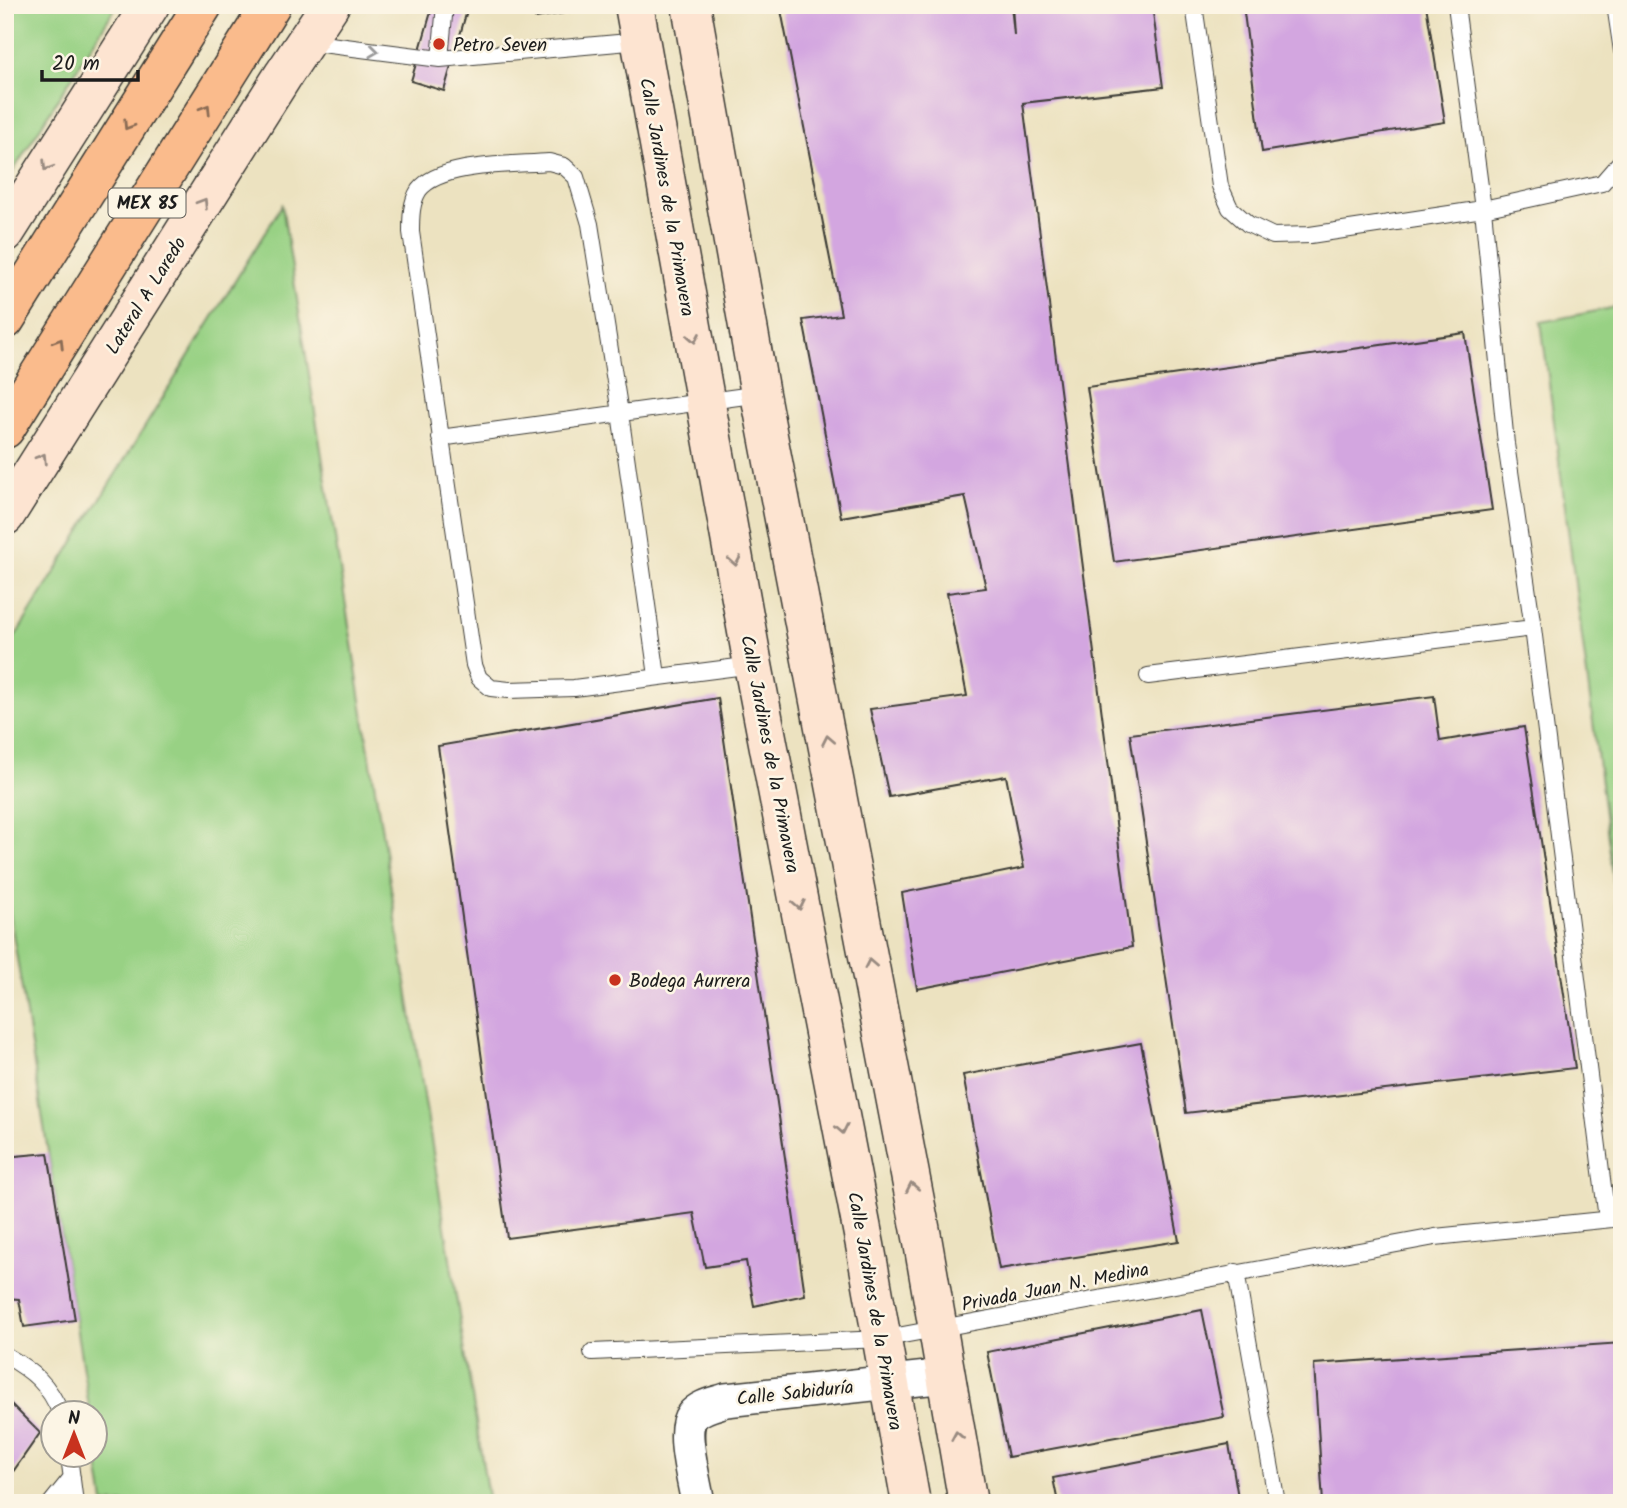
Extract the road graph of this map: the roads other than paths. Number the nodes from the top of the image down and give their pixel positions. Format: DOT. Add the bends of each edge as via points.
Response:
graph roads {
  1 [pos="150,5"];
  2 [pos="203,5"];
  3 [pos="271,5"];
  4 [pos="330,5"];
  5 [pos="445,5"];
  6 [pos="691,5"];
  7 [pos="1194,5"];
  8 [pos="1456,5"];
  9 [pos="1615,5"];
  10 [pos="637,23"];
  11 [pos="306,42"];
  12 [pos="1622,51"];
  13 [pos="440,59"];
  14 [pos="1622,160"];
  15 [pos="1483,209"];
  16 [pos="5,233"];
  17 [pos="5,320"];
  18 [pos="760,394"];
  19 [pos="705,401"];
  20 [pos="620,413"];
  21 [pos="14,415"];
  22 [pos="440,438"];
  23 [pos="5,516"];
  24 [pos="1532,628"];
  25 [pos="754,665"];
  26 [pos="657,676"];
  27 [pos="1148,676"];
  28 [pos="1614,1219"];
  29 [pos="922,1237"];
  30 [pos="865,1245"];
  31 [pos="1236,1272"];
  32 [pos="938,1329"];
  33 [pos="881,1339"];
  34 [pos="592,1352"];
  35 [pos="5,1355"];
  36 [pos="946,1376"];
  37 [pos="889,1382"];
  38 [pos="56,1400"];
  39 [pos="71,1470"];
  40 [pos="72,1477"];
  41 [pos="51,1503"];
  42 [pos="75,1503"];
  43 [pos="698,1503"];
  44 [pos="911,1503"];
  45 [pos="968,1503"];
  46 [pos="1277,1503"];
  1 -- 16 [label="street, one-way"];
  2 -- 17 [label="highway, MEX 85, one-way"];
  21 -- 3 [label="highway, MEX 85, one-way"];
  4 -- 11 [label="street, Lateral A Laredo"];
  5 -- 13 [label="lane"];
  6 -- 18 [label="street"];
  7 -- 15 [label="lane" via="1220,186 1230,208 1248,224 1273,236 1310,235"];
  8 -- 15 [label="lane"];
  9 -- 12 [label="lane"];
  10 -- 13 [label="lane"];
  10 -- 19 [label="street, Calle Jardines de la Primavera, one-way"];
  11 -- 13 [label="lane, one-way"];
  23 -- 11 [label="street, Lateral A Laredo, one-way"];
  14 -- 15 [label="lane" via="1602,183"];
  15 -- 24 [label="lane" via="1506,444"];
  18 -- 19 [label="lane"];
  29 -- 18 [label="street, one-way"];
  19 -- 20 [label="lane"];
  19 -- 25 [label="street, Calle Jardines de la Primavera, one-way"];
  20 -- 22 [label="lane"];
  20 -- 22 [label="lane" via="590,224 576,177 564,166 550,162 453,171 433,177 412,207 411,232"];
  20 -- 26 [label="lane"];
  22 -- 26 [label="lane" via="479,678 491,688 509,690 574,688"];
  24 -- 27 [label="lane"];
  24 -- 28 [label="lane"];
  25 -- 26 [label="lane"];
  25 -- 30 [label="street, Calle Jardines de la Primavera, one-way"];
  28 -- 31 [label="lane, Privada Juan N. Medina" via="1435,1237"];
  29 -- 30 [label="street"];
  29 -- 32 [label="street"];
  30 -- 33 [label="street, Calle Jardines de la Primavera"];
  31 -- 32 [label="lane, Privada Juan N. Medina"];
  31 -- 46 [label="lane"];
  32 -- 33 [label="lane, Privada Juan N. Medina"];
  32 -- 36 [label="street"];
  33 -- 34 [label="lane, Privada Juan N. Medina"];
  33 -- 37 [label="street, Calle Jardines de la Primavera"];
  35 -- 38 [label="lane" via="40,1377"];
  36 -- 37 [label="street, Calle Sabiduría"];
  45 -- 36 [label="street, one-way"];
  37 -- 43 [label="street, Calle Sabiduría" via="726,1400 702,1407 690,1418 687,1431"];
  37 -- 44 [label="street, Calle Jardines de la Primavera"];
  39 -- 40 [label="lane"];
  40 -- 41 [label="lane"];
  40 -- 42 [label="lane"];
}
